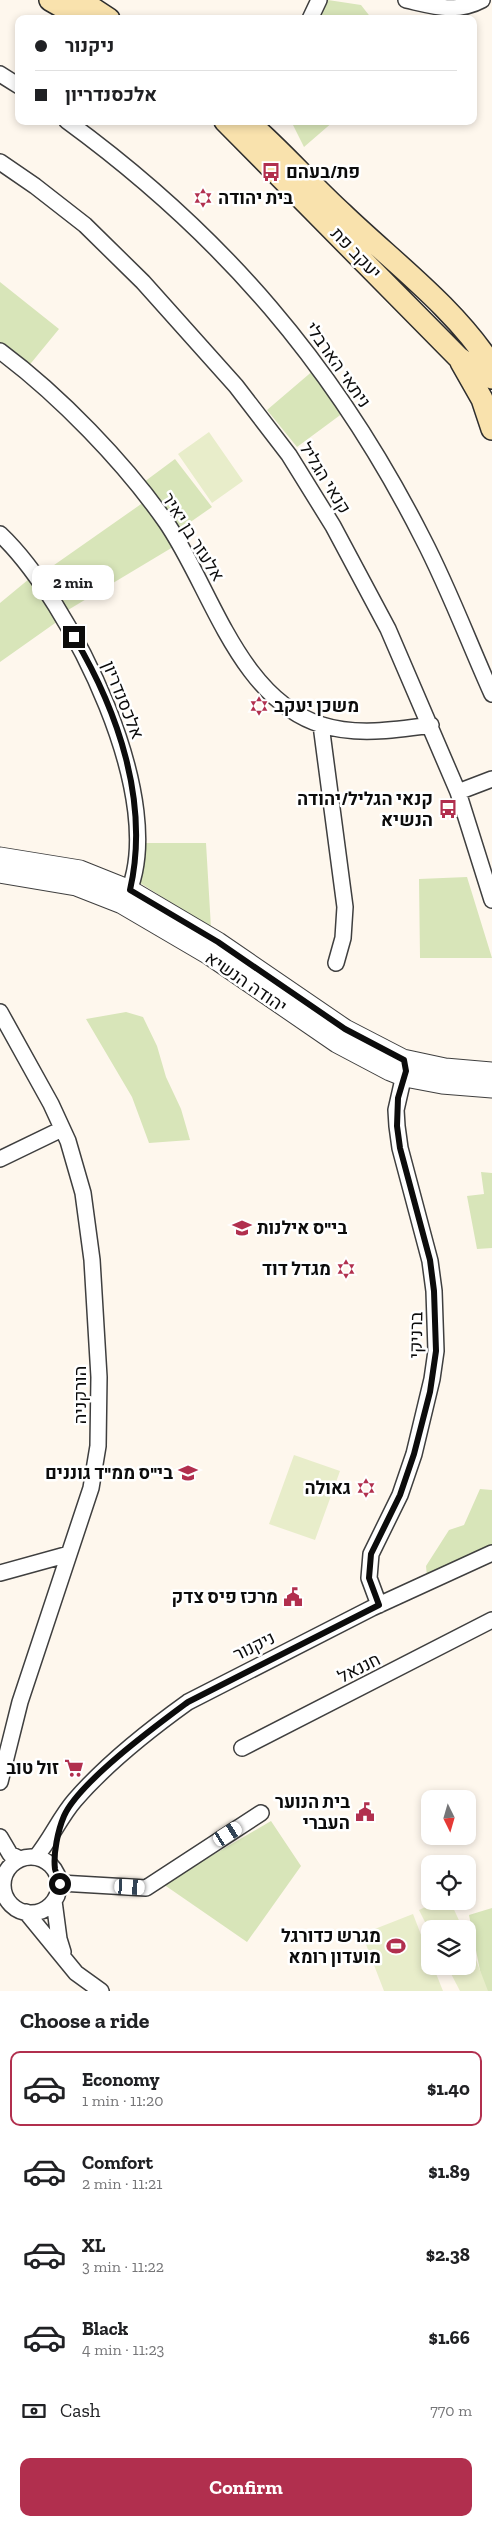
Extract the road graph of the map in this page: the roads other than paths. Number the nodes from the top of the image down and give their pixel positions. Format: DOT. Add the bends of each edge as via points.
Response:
graph roads {
  1 [pos="50,0"];
  2 [pos="80,0"];
  3 [pos="319,0"];
  4 [pos="406,0"];
  5 [pos="482,0"];
  6 [pos="76,15"];
  7 [pos="103,15"];
  8 [pos="312,15"];
  9 [pos="0,74"];
  10 [pos="15,83"];
  11 [pos="72,125"];
  12 [pos="250,126"];
  13 [pos="0,162"];
  14 [pos="483,344"];
  15 [pos="0,352"];
  16 [pos="455,354"];
  17 [pos="492,366"];
  18 [pos="492,378"];
  19 [pos="492,429"];
  20 [pos="0,534"];
  21 [pos="492,694"];
  22 [pos="322,725"];
  23 [pos="431,725"];
  24 [pos="492,779"];
  25 [pos="458,792"];
  26 [pos="3,858"];
  27 [pos="126,897"];
  28 [pos="492,900"];
  29 [pos="336,963"];
  30 [pos="0,1012"];
  31 [pos="404,1068"];
  32 [pos="492,1072"];
  33 [pos="492,1088"];
  34 [pos="62,1129"];
  35 [pos="0,1159"];
  36 [pos="492,1553"];
  37 [pos="69,1554"];
  38 [pos="0,1573"];
  39 [pos="379,1605"];
  40 [pos="492,1620"];
  41 [pos="242,1748"];
  42 [pos="0,1782"];
  43 [pos="261,1812"];
  44 [pos="64,1816"];
  45 [pos="0,1837"];
  46 [pos="36,1857"];
  47 [pos="20,1859"];
  48 [pos="2,1868"];
  49 [pos="57,1877"];
  50 [pos="54,1902"];
  51 [pos="26,1912"];
  52 [pos="64,1958"];
  53 [pos="101,1991"];
  1 -- 6 [label="main road"];
  2 -- 7 [label="main road"];
  3 -- 8 [label="street"];
  4 -- 5 [label="street" via="441,9 466,8"];
  9 -- 10 [label="street"];
  11 -- 21 [label="street, ניתאי הארבלי" via="180,212 252,284 316,362 376,454 424,539"];
  12 -- 14 [label="main road, יעקב פת"];
  12 -- 16 [label="main road, יעקב פת"];
  13 -- 23 [label="street, קנאי הגליל" via="57,202 117,256 189,332 271,428 307,482 369,592"];
  14 -- 17 [label="main road, יעקב פת"];
  15 -- 22 [label="street, אלעזר בן יאיר" via="105,448 166,523 245,665 286,705"];
  16 -- 18 [label="main road, יעקב פת"];
  16 -- 19 [label="main road" via="480,395"];
  20 -- 27 [label="street, אלכסנדריון" via="12,545 54,604 84,653 122,745 133,793 137,836 136,862"];
  22 -- 23 [label="street, אלעזר בן יאיר" via="374,730"];
  22 -- 29 [label="street" via="345,907 343,938"];
  23 -- 25 [label="street, קנאי הגליל"];
  24 -- 25 [label="street"];
  25 -- 28 [label="street, קנאי הגליל"];
  26 -- 27 [label="street, יהודה הנשיא" via="80,870"];
  27 -- 31 [label="street, יהודה הנשיא" via="218,942"];
  30 -- 34 [label="street, הורקניה" via="52,1104"];
  31 -- 32 [label="street, יהודה הנשיא"];
  31 -- 33 [label="street, יהודה הנשיא" via="442,1084"];
  31 -- 39 [label="street, ברניקי" via="397,1126 430,1260 436,1351 429,1396 414,1454 400,1495 371,1554 369,1578"];
  34 -- 35 [label="street"];
  34 -- 37 [label="street, הורקניה" via="83,1192 93,1268 99,1378 98,1446 94,1474"];
  36 -- 39 [label="street, ניקנור"];
  37 -- 38 [label="street"];
  37 -- 42 [label="street, הורקניה" via="20,1702"];
  39 -- 44 [label="street, ניקנור" via="188,1702 161,1721 97,1777"];
  40 -- 41 [label="street, חננאל"];
  43 -- 49 [label="street" via="146,1888"];
  44 -- 46 [label="street, ניקנור"];
  44 -- 49 [label="street, ניקנור" via="56,1853"];
  45 -- 47 [label="street" via="10,1854"];
  46 -- 47 [label="street"];
  46 -- 49 [label="street" via="43,1859"];
  47 -- 48 [label="street"];
  48 -- 51 [label="street" via="7,1898 18,1910"];
  49 -- 50 [label="street"];
  50 -- 51 [label="street" via="42,1911"];
  50 -- 52 [label="street" via="58,1939"];
  51 -- 52 [label="street"];
  52 -- 53 [label="street" via="76,1973"];
}
